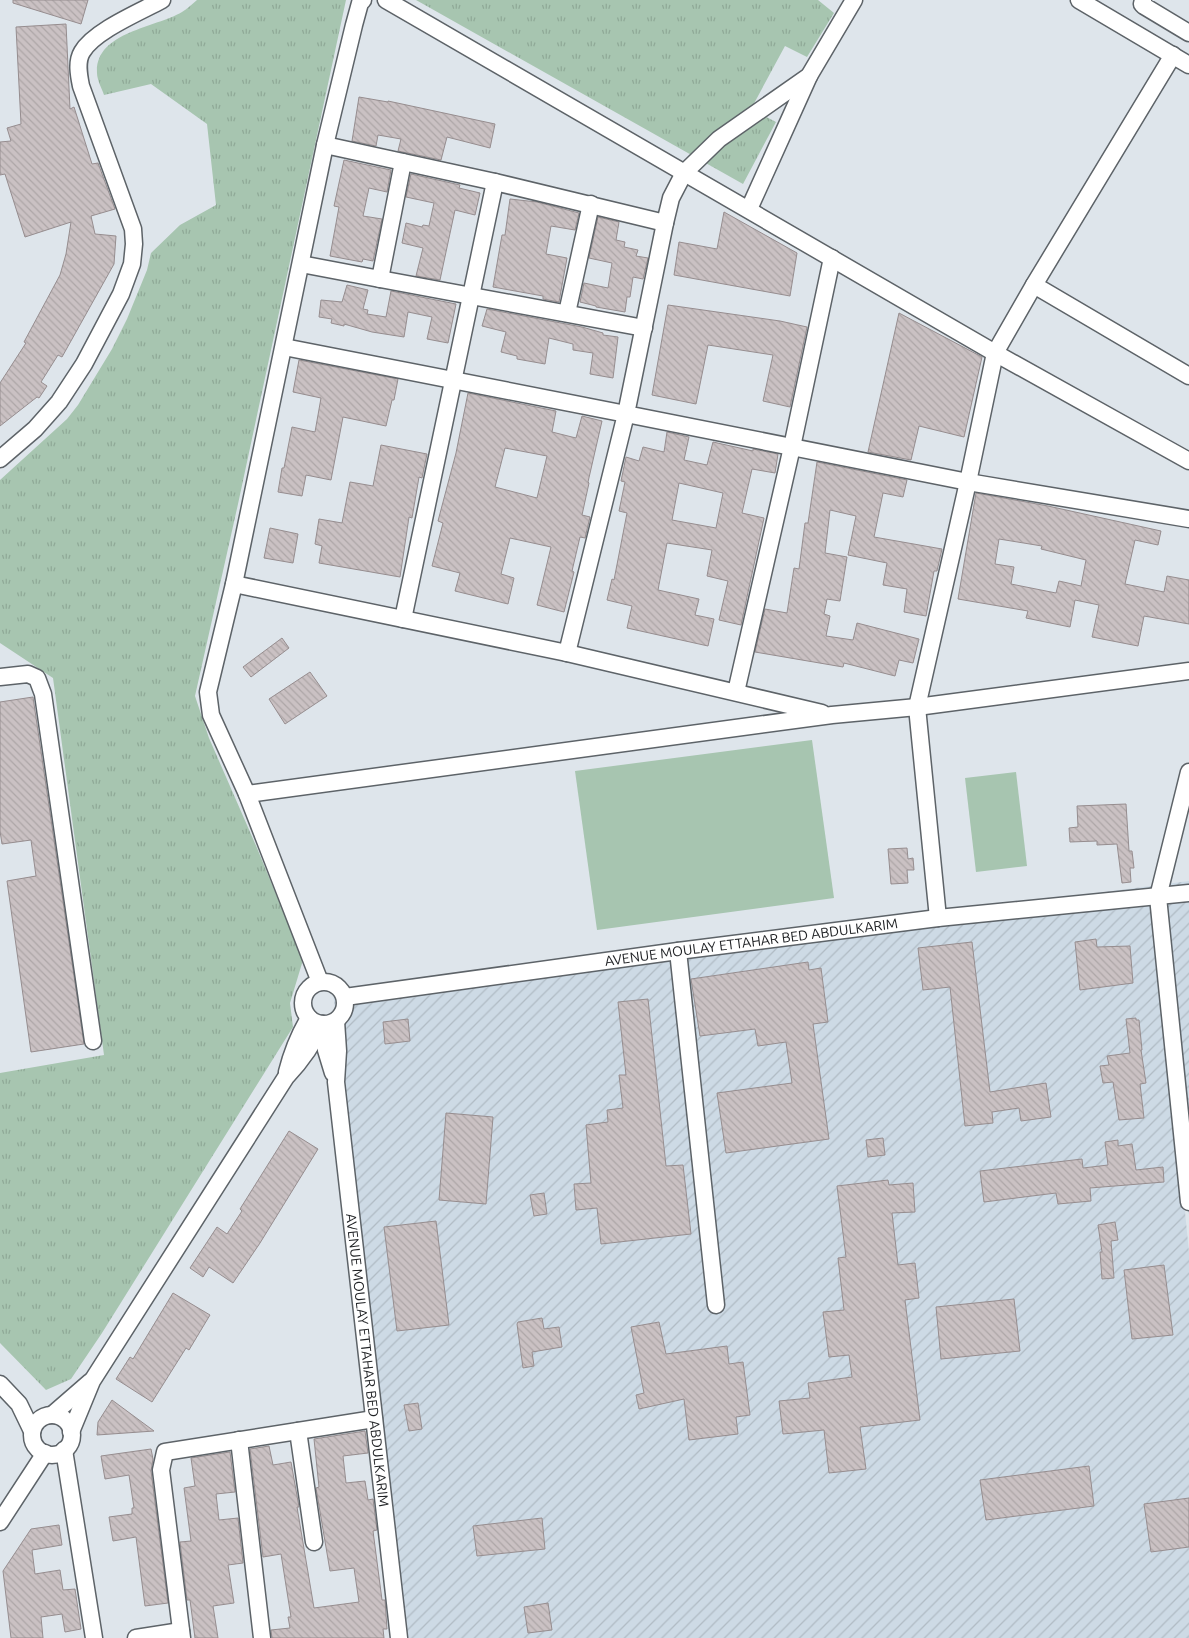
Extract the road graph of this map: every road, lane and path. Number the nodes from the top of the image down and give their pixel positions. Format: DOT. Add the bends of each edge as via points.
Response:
graph roads {
  1 [pos="162,0"];
  2 [pos="363,0"];
  3 [pos="386,0"];
  4 [pos="854,0"];
  5 [pos="1080,0"];
  6 [pos="1143,0"];
  7 [pos="1189,33"];
  8 [pos="1184,60"];
  9 [pos="809,76"];
  10 [pos="325,145"];
  11 [pos="403,162"];
  12 [pos="684,174"];
  13 [pos="495,182"];
  14 [pos="591,204"];
  15 [pos="749,210"];
  16 [pos="665,222"];
  17 [pos="832,258"];
  18 [pos="301,264"];
  19 [pos="380,279"];
  20 [pos="1034,285"];
  21 [pos="471,295"];
  22 [pos="567,313"];
  23 [pos="644,328"];
  24 [pos="284,347"];
  25 [pos="995,353"];
  26 [pos="1189,376"];
  27 [pos="454,380"];
  28 [pos="626,414"];
  29 [pos="792,447"];
  30 [pos="0,459"];
  31 [pos="1189,461"];
  32 [pos="968,482"];
  33 [pos="1189,518"];
  34 [pos="234,584"];
  35 [pos="403,619"];
  36 [pos="566,652"];
  37 [pos="1189,671"];
  38 [pos="0,677"];
  39 [pos="736,692"];
  40 [pos="917,707"];
  41 [pos="832,715"];
  42 [pos="1189,772"];
  43 [pos="248,794"];
  44 [pos="1189,893"];
  45 [pos="1158,897"];
  46 [pos="938,918"];
  47 [pos="678,951"];
  48 [pos="320,982"];
  49 [pos="345,997"];
  50 [pos="323,1022"];
  51 [pos="93,1041"];
  52 [pos="1189,1202"];
  53 [pos="716,1305"];
  54 [pos="92,1381"];
  55 [pos="0,1384"];
  56 [pos="19,1404"];
  57 [pos="49,1415"];
  58 [pos="374,1419"];
  59 [pos="32,1431"];
  60 [pos="298,1431"];
  61 [pos="71,1432"];
  62 [pos="239,1440"];
  63 [pos="64,1450"];
  64 [pos="45,1453"];
  65 [pos="0,1522"];
  66 [pos="314,1542"];
  67 [pos="182,1634"];
  68 [pos="94,1638"];
  69 [pos="136,1638"];
  70 [pos="262,1638"];
  71 [pos="399,1638"];
  1 -- 30 [label="street" via="99,34 81,53 79,64 81,86 133,229 132,264 84,364 59,402 35,429"];
  2 -- 10 [label="street"];
  3 -- 12 [label="street"];
  4 -- 9 [label="street"];
  5 -- 8 [label="street"];
  6 -- 7 [label="street" via="1144,6"];
  8 -- 20 [label="street"];
  9 -- 12 [label="street" via="720,138"];
  9 -- 15 [label="street"];
  10 -- 11 [label="street"];
  10 -- 18 [label="street"];
  11 -- 13 [label="street"];
  11 -- 19 [label="street"];
  12 -- 15 [label="street"];
  12 -- 16 [label="street"];
  13 -- 14 [label="street"];
  13 -- 21 [label="street"];
  14 -- 16 [label="street"];
  14 -- 22 [label="street"];
  15 -- 17 [label="street"];
  16 -- 23 [label="street"];
  17 -- 25 [label="street"];
  17 -- 29 [label="street"];
  18 -- 19 [label="street"];
  18 -- 24 [label="street"];
  19 -- 21 [label="street"];
  20 -- 25 [label="street"];
  20 -- 26 [label="street"];
  21 -- 22 [label="street"];
  21 -- 27 [label="street"];
  22 -- 23 [label="street"];
  23 -- 28 [label="street"];
  24 -- 27 [label="street"];
  24 -- 34 [label="street"];
  25 -- 31 [label="street"];
  25 -- 32 [label="street"];
  27 -- 28 [label="street"];
  27 -- 35 [label="street"];
  28 -- 29 [label="street"];
  28 -- 36 [label="street"];
  29 -- 32 [label="street"];
  29 -- 39 [label="street"];
  32 -- 33 [label="street"];
  32 -- 40 [label="street"];
  34 -- 35 [label="street"];
  34 -- 43 [label="street" via="208,692 211,715"];
  35 -- 36 [label="street"];
  36 -- 39 [label="street"];
  37 -- 40 [label="street"];
  38 -- 51 [label="street" via="28,674 37,678 43,694"];
  39 -- 41 [label="street"];
  40 -- 41 [label="street"];
  40 -- 46 [label="street"];
  41 -- 43 [label="street"];
  42 -- 45 [label="street"];
  43 -- 48 [label="street"];
  44 -- 45 [label="street, AVENUE MOULAY ETTAHAR BED ABDULKARIM"];
  45 -- 46 [label="street, AVENUE MOULAY ETTAHAR BED ABDULKARIM"];
  45 -- 52 [label="street"];
  46 -- 47 [label="street, AVENUE MOULAY ETTAHAR BED ABDULKARIM"];
  47 -- 49 [label="street, AVENUE MOULAY ETTAHAR BED ABDULKARIM"];
  47 -- 53 [label="street"];
  48 -- 49 [label="street" via="338,986"];
  48 -- 50 [label="street" via="309,988 303,1000 305,1012"];
  49 -- 50 [label="street" via="341,1017"];
  50 -- 54 [label="street" via="308,1051 286,1077"];
  50 -- 58 [label="street, AVENUE MOULAY ETTAHAR BED ABDULKARIM" via="326,1050 336,1082"];
  54 -- 57 [label="street"];
  54 -- 61 [label="street"];
  55 -- 56 [label="street"];
  56 -- 57 [label="street"];
  56 -- 59 [label="street"];
  57 -- 59 [label="street" via="37,1422"];
  57 -- 61 [label="street" via="67,1422"];
  58 -- 60 [label="street"];
  58 -- 71 [label="street, AVENUE MOULAY ETTAHAR BED ABDULKARIM"];
  59 -- 64 [label="street" via="35,1444"];
  60 -- 62 [label="street"];
  60 -- 66 [label="street"];
  61 -- 63 [label="street" via="71,1439"];
  62 -- 67 [label="street" via="165,1452 161,1470"];
  62 -- 70 [label="street"];
  63 -- 64 [label="street" via="58,1454"];
  63 -- 68 [label="street"];
  64 -- 65 [label="street"];
  67 -- 69 [label="street"];
}
